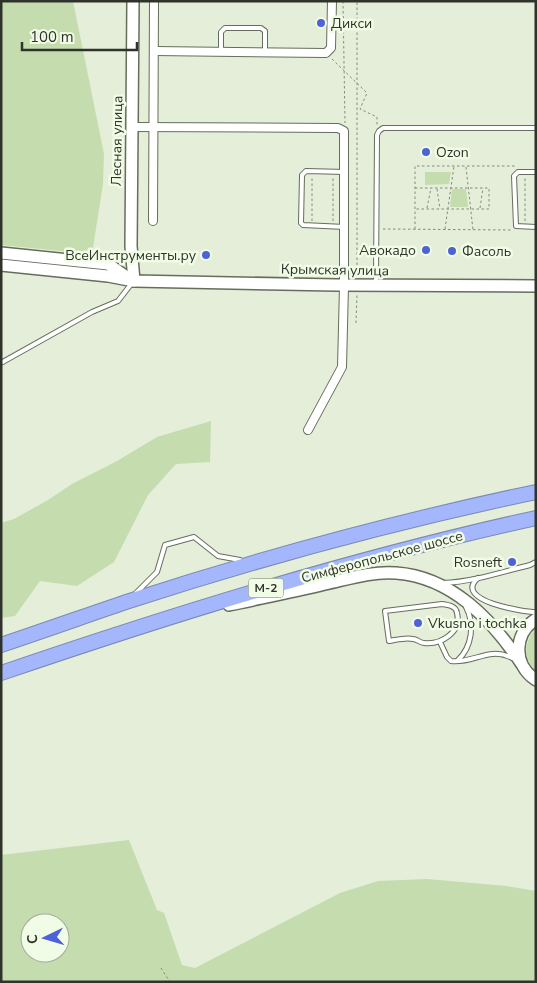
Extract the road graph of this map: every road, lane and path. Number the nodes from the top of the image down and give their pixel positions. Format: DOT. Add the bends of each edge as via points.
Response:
graph roads {
  1 [pos="133,1"];
  2 [pos="154,1"];
  3 [pos="332,1"];
  4 [pos="343,1"];
  5 [pos="358,1"];
  6 [pos="154,51"];
  7 [pos="220,52"];
  8 [pos="265,52"];
  9 [pos="326,52"];
  10 [pos="344,72"];
  11 [pos="357,84"];
  12 [pos="132,127"];
  13 [pos="153,127"];
  14 [pos="536,128"];
  15 [pos="379,131"];
  16 [pos="345,133"];
  17 [pos="454,166"];
  18 [pos="466,166"];
  19 [pos="500,166"];
  20 [pos="312,171"];
  21 [pos="334,172"];
  22 [pos="345,172"];
  23 [pos="525,172"];
  24 [pos="536,172"];
  25 [pos="415,188"];
  26 [pos="431,188"];
  27 [pos="437,188"];
  28 [pos="450,188"];
  29 [pos="468,188"];
  30 [pos="483,188"];
  31 [pos="415,209"];
  32 [pos="427,209"];
  33 [pos="440,209"];
  34 [pos="448,209"];
  35 [pos="471,209"];
  36 [pos="480,209"];
  37 [pos="153,221"];
  38 [pos="312,226"];
  39 [pos="333,226"];
  40 [pos="344,227"];
  41 [pos="525,227"];
  42 [pos="536,227"];
  43 [pos="383,229"];
  44 [pos="415,229"];
  45 [pos="444,230"];
  46 [pos="473,230"];
  47 [pos="500,230"];
  48 [pos="1,253"];
  49 [pos="1,265"];
  50 [pos="134,281"];
  51 [pos="344,286"];
  52 [pos="357,286"];
  53 [pos="376,286"];
  54 [pos="536,286"];
  55 [pos="356,323"];
  56 [pos="1,363"];
  57 [pos="308,430"];
  58 [pos="536,492"];
  59 [pos="536,518"];
  60 [pos="260,561"];
  61 [pos="536,562"];
  62 [pos="481,577"];
  63 [pos="433,582"];
  64 [pos="458,596"];
  65 [pos="127,602"];
  66 [pos="536,612"];
  67 [pos="536,618"];
  68 [pos="159,620"];
  69 [pos="440,642"];
  70 [pos="1,644"];
  71 [pos="62,653"];
  72 [pos="456,662"];
  73 [pos="521,664"];
  74 [pos="1,673"];
  75 [pos="1,678"];
  76 [pos="536,680"];
  77 [pos="161,968"];
  78 [pos="170,982"];
  1 -- 12 [label="street, Лесная улица"];
  2 -- 6 [label="street"];
  3 -- 9 [label="street" via="331,48"];
  4 -- 10 [label="path"];
  5 -- 11 [label="path"];
  6 -- 7 [label="street"];
  6 -- 13 [label="street"];
  7 -- 8 [label="street"];
  7 -- 8 [label="lane" via="221,32 225,28 261,28 265,32"];
  8 -- 9 [label="street"];
  9 -- 10 [label="path"];
  10 -- 11 [label="path"];
  10 -- 16 [label="path"];
  11 -- 15 [label="path" via="367,93 360,109 377,117"];
  11 -- 52 [label="path"];
  12 -- 13 [label="street"];
  12 -- 50 [label="street, Лесная улица" via="131,246"];
  13 -- 16 [label="street" via="341,128"];
  13 -- 37 [label="street"];
  14 -- 15 [label="lane" via="382,128"];
  15 -- 53 [label="lane"];
  16 -- 22 [label="street"];
  17 -- 18 [label="path"];
  17 -- 25 [label="path" via="415,166"];
  17 -- 28 [label="path"];
  18 -- 19 [label="path"];
  18 -- 29 [label="path"];
  20 -- 21 [label="lane"];
  20 -- 38 [label="path"];
  20 -- 38 [label="lane" via="302,175 301,222 303,226"];
  21 -- 22 [label="lane"];
  21 -- 39 [label="path"];
  22 -- 40 [label="street"];
  23 -- 24 [label="lane"];
  23 -- 41 [label="path"];
  23 -- 41 [label="lane" via="514,176 514,223"];
  25 -- 26 [label="path"];
  25 -- 31 [label="path"];
  26 -- 27 [label="path"];
  26 -- 32 [label="path"];
  27 -- 28 [label="path"];
  27 -- 33 [label="path"];
  28 -- 29 [label="path"];
  28 -- 34 [label="path"];
  29 -- 30 [label="path"];
  29 -- 35 [label="path"];
  30 -- 36 [label="path"];
  30 -- 36 [label="path" via="490,188 490,209"];
  31 -- 32 [label="path"];
  31 -- 44 [label="path"];
  32 -- 33 [label="path"];
  33 -- 34 [label="path"];
  34 -- 35 [label="path"];
  34 -- 45 [label="path"];
  35 -- 36 [label="path"];
  35 -- 46 [label="path"];
  38 -- 39 [label="lane"];
  39 -- 40 [label="lane"];
  40 -- 51 [label="street"];
  41 -- 42 [label="lane"];
  43 -- 44 [label="path"];
  44 -- 45 [label="path"];
  45 -- 46 [label="path"];
  46 -- 47 [label="path"];
  48 -- 50 [label="street" via="108,264"];
  49 -- 50 [label="street, Крымская улица"];
  50 -- 51 [label="street, Крымская улица"];
  50 -- 56 [label="lane" via="118,301"];
  51 -- 52 [label="street, Крымская улица"];
  51 -- 57 [label="street" via="342,367"];
  52 -- 53 [label="street, Крымская улица"];
  52 -- 55 [label="path"];
  53 -- 54 [label="street, Крымская улица"];
  58 -- 60 [label="highway, Симферопольское шоссе / М-2"];
  59 -- 68 [label="highway, Симферопольское шоссе / М-2" via="377,556"];
  60 -- 65 [label="highway, Симферопольское шоссе / М-2"];
  60 -- 65 [label="lane" via="218,556 194,537 165,545 157,572"];
  61 -- 62 [label="lane"];
  62 -- 63 [label="lane"];
  62 -- 66 [label="lane" via="472,587 478,597 502,607"];
  63 -- 64 [label="street"];
  63 -- 68 [label="street" via="396,573 368,574"];
  64 -- 72 [label="lane" via="472,622 467,648"];
  64 -- 73 [label="street" via="481,613 504,638"];
  65 -- 70 [label="highway, Симферопольское шоссе / М-2"];
  67 -- 73 [label="street" via="521,634 518,644"];
  68 -- 71 [label="highway, Симферопольское шоссе / М-2"];
  69 -- 69 [label="lane" via="448,637 458,622 456,608 432,605 385,611 389,641 413,638 424,643"];
  69 -- 72 [label="lane" via="447,658"];
  71 -- 74 [label="highway, Симферопольское шоссе / М-2"];
  71 -- 75 [label="street"];
  72 -- 73 [label="lane" via="489,654 510,657"];
  73 -- 76 [label="street"];
  77 -- 78 [label="path"];
}
